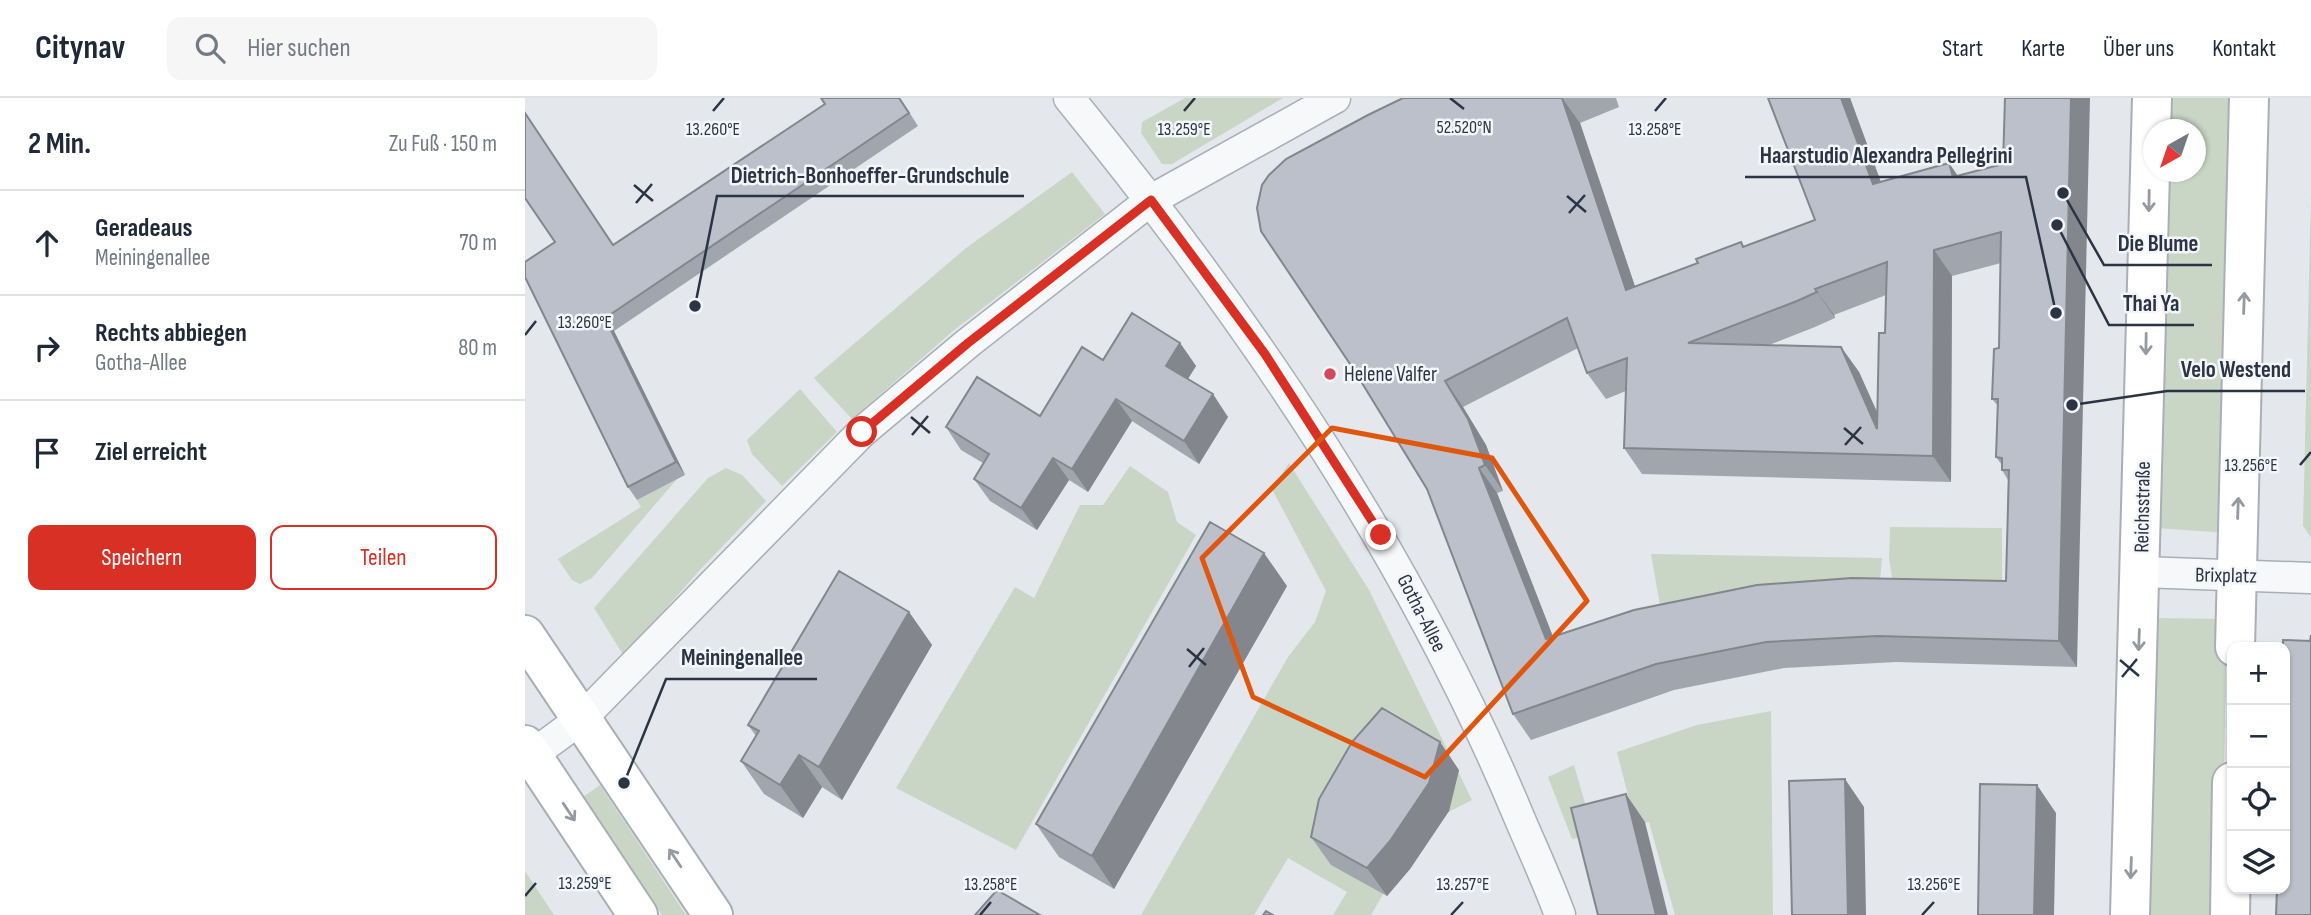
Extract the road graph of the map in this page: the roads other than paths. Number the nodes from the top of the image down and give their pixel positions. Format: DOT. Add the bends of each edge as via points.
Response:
graph roads {
  1 [pos="1069,98"];
  2 [pos="1335,98"];
  3 [pos="2152,98"];
  4 [pos="2249,98"];
  5 [pos="1151,200"];
  6 [pos="2141,572"];
  7 [pos="2236,576"];
  8 [pos="2311,578"];
  9 [pos="525,635"];
  10 [pos="2235,642"];
  11 [pos="581,719"];
  12 [pos="528,750"];
  13 [pos="2231,831"];
  14 [pos="638,915"];
  15 [pos="713,915"];
  16 [pos="1560,915"];
  17 [pos="2130,915"];
  18 [pos="2230,915"];
  1 -- 5 [label="street, Gotha-Allee"];
  2 -- 5 [label="street"];
  3 -- 6 [label="main road, Reichsstraße, one-way"];
  7 -- 4 [label="main road, one-way"];
  5 -- 11 [label="street" via="862,432"];
  5 -- 16 [label="street, Gotha-Allee" via="1265,354 1381,535 1494,756"];
  6 -- 7 [label="street, Brixplatz"];
  6 -- 17 [label="main road, Reichsstraße, one-way"];
  7 -- 8 [label="street, Brixplatz"];
  7 -- 10 [label="main road"];
  9 -- 11 [label="main road"];
  11 -- 12 [label="street"];
  15 -- 11 [label="main road, one-way"];
  12 -- 14 [label="main road, one-way"];
  13 -- 18 [label="main road"];
}
